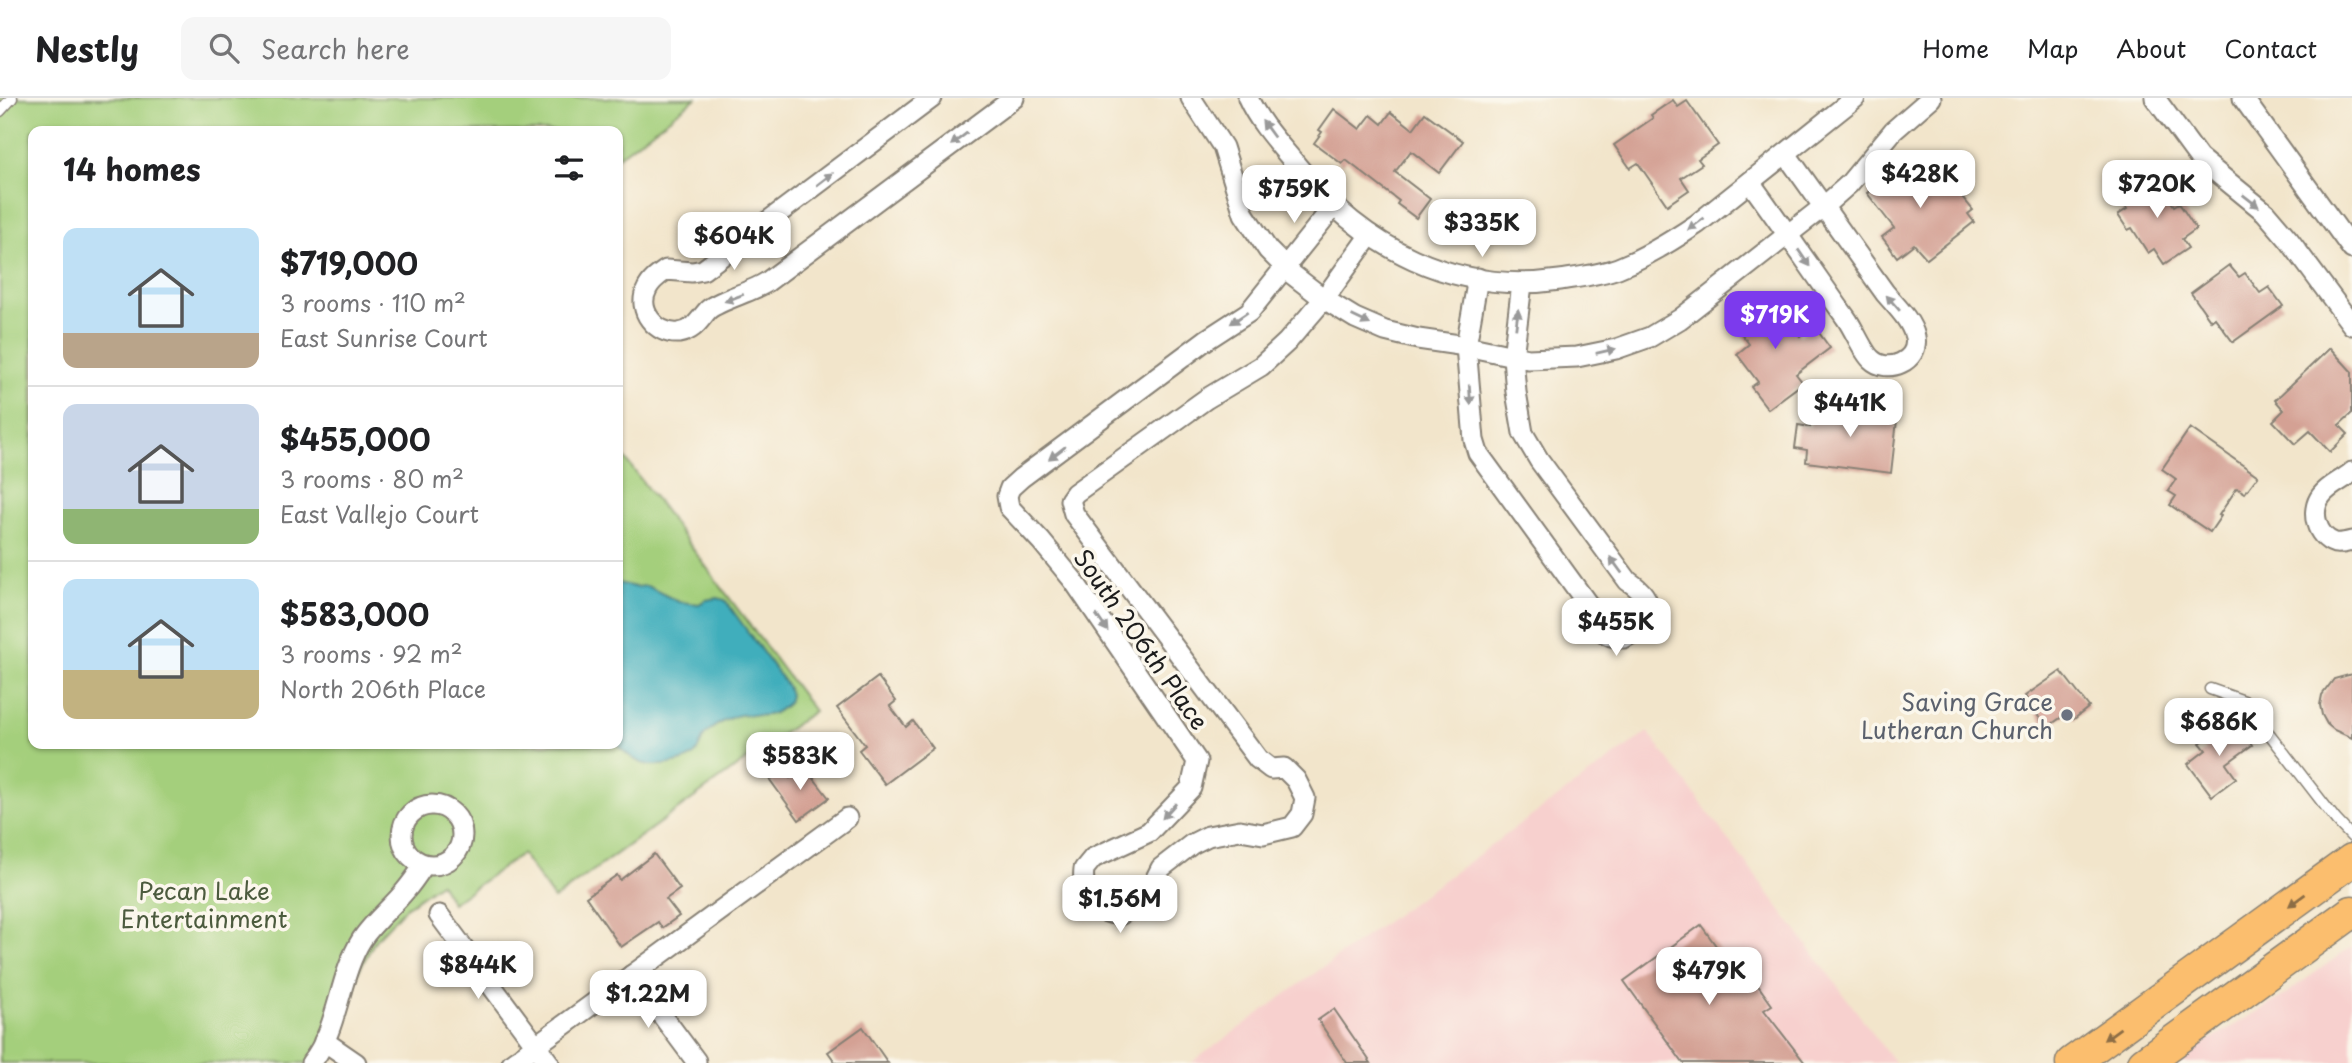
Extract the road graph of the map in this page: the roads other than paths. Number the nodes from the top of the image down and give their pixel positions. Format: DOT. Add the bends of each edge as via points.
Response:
graph roads {
  1 [pos="12,98"];
  2 [pos="932,98"];
  3 [pos="1014,98"];
  4 [pos="1191,98"];
  5 [pos="1248,98"];
  6 [pos="1855,98"];
  7 [pos="1931,98"];
  8 [pos="2155,98"];
  9 [pos="2243,98"];
  10 [pos="0,111"];
  11 [pos="1786,154"];
  12 [pos="1750,182"];
  13 [pos="1334,207"];
  14 [pos="1823,207"];
  15 [pos="1370,235"];
  16 [pos="1788,235"];
  17 [pos="2352,249"];
  18 [pos="1285,267"];
  19 [pos="1478,278"];
  20 [pos="1522,284"];
  21 [pos="1324,299"];
  22 [pos="2352,325"];
  23 [pos="1466,346"];
  24 [pos="1513,357"];
  25 [pos="2352,472"];
  26 [pos="2352,541"];
  27 [pos="2210,689"];
  28 [pos="847,818"];
  29 [pos="2352,837"];
  30 [pos="2352,860"];
  31 [pos="424,865"];
  32 [pos="2352,912"];
  33 [pos="439,915"];
  34 [pos="632,975"];
  35 [pos="324,1041"];
  36 [pos="536,1045"];
  37 [pos="696,1061"];
  38 [pos="311,1063"];
  39 [pos="356,1063"];
  40 [pos="512,1063"];
  41 [pos="549,1063"];
  42 [pos="2073,1063"];
  43 [pos="2144,1063"];
  1 -- 10 [label="lane"];
  3 -- 2 [label="street, one-way" via="753,291 709,310 689,330 666,332 654,325 644,303 653,280 666,270 704,270"];
  4 -- 18 [label="street" via="1223,147 1244,214"];
  13 -- 5 [label="street, one-way" via="1271,133"];
  6 -- 11 [label="street"];
  7 -- 14 [label="street" via="1893,131 1849,184"];
  8 -- 22 [label="street, one-way" via="2199,159 2265,212"];
  9 -- 17 [label="street"];
  11 -- 12 [label="street"];
  11 -- 14 [label="street"];
  12 -- 16 [label="street"];
  12 -- 20 [label="street, one-way" via="1697,224 1615,269"];
  13 -- 15 [label="street"];
  13 -- 18 [label="street"];
  14 -- 16 [label="street"];
  16 -- 14 [label="street, one-way" via="1870,359 1883,366 1909,358 1915,349 1911,328"];
  15 -- 19 [label="street" via="1419,262"];
  15 -- 21 [label="street"];
  24 -- 16 [label="street, one-way" via="1577,357 1650,337"];
  18 -- 21 [label="street"];
  18 -- 21 [label="street, South 206th Place, one-way" via="1249,312 1021,478 1007,496 1009,507 1073,580 1197,761 1191,788 1149,832 1093,858 1084,869 1085,889 1105,914 1120,915 1134,905 1161,868 1208,836 1240,830 1263,834 1292,827 1302,814 1305,798 1284,768 1271,769 1258,760 1074,513 1070,500 1206,399 1261,366"];
  19 -- 20 [label="street"];
  19 -- 23 [label="street"];
  24 -- 20 [label="street, one-way"];
  21 -- 23 [label="street, one-way" via="1385,331"];
  23 -- 24 [label="street"];
  23 -- 24 [label="street, one-way" via="1478,453 1591,610 1598,628 1624,638 1644,622 1648,600 1628,581 1528,444"];
  25 -- 26 [label="street" via="2322,495 2314,518 2335,543"];
  27 -- 29 [label="lane" via="2244,701"];
  28 -- 34 [label="street"];
  30 -- 42 [label="main road, one-way"];
  31 -- 35 [label="street" via="362,940"];
  32 -- 43 [label="main road"];
  33 -- 36 [label="street"];
  34 -- 36 [label="street"];
  34 -- 37 [label="street"];
  35 -- 38 [label="street"];
  35 -- 39 [label="street"];
  36 -- 40 [label="street"];
  36 -- 41 [label="street"];
}
